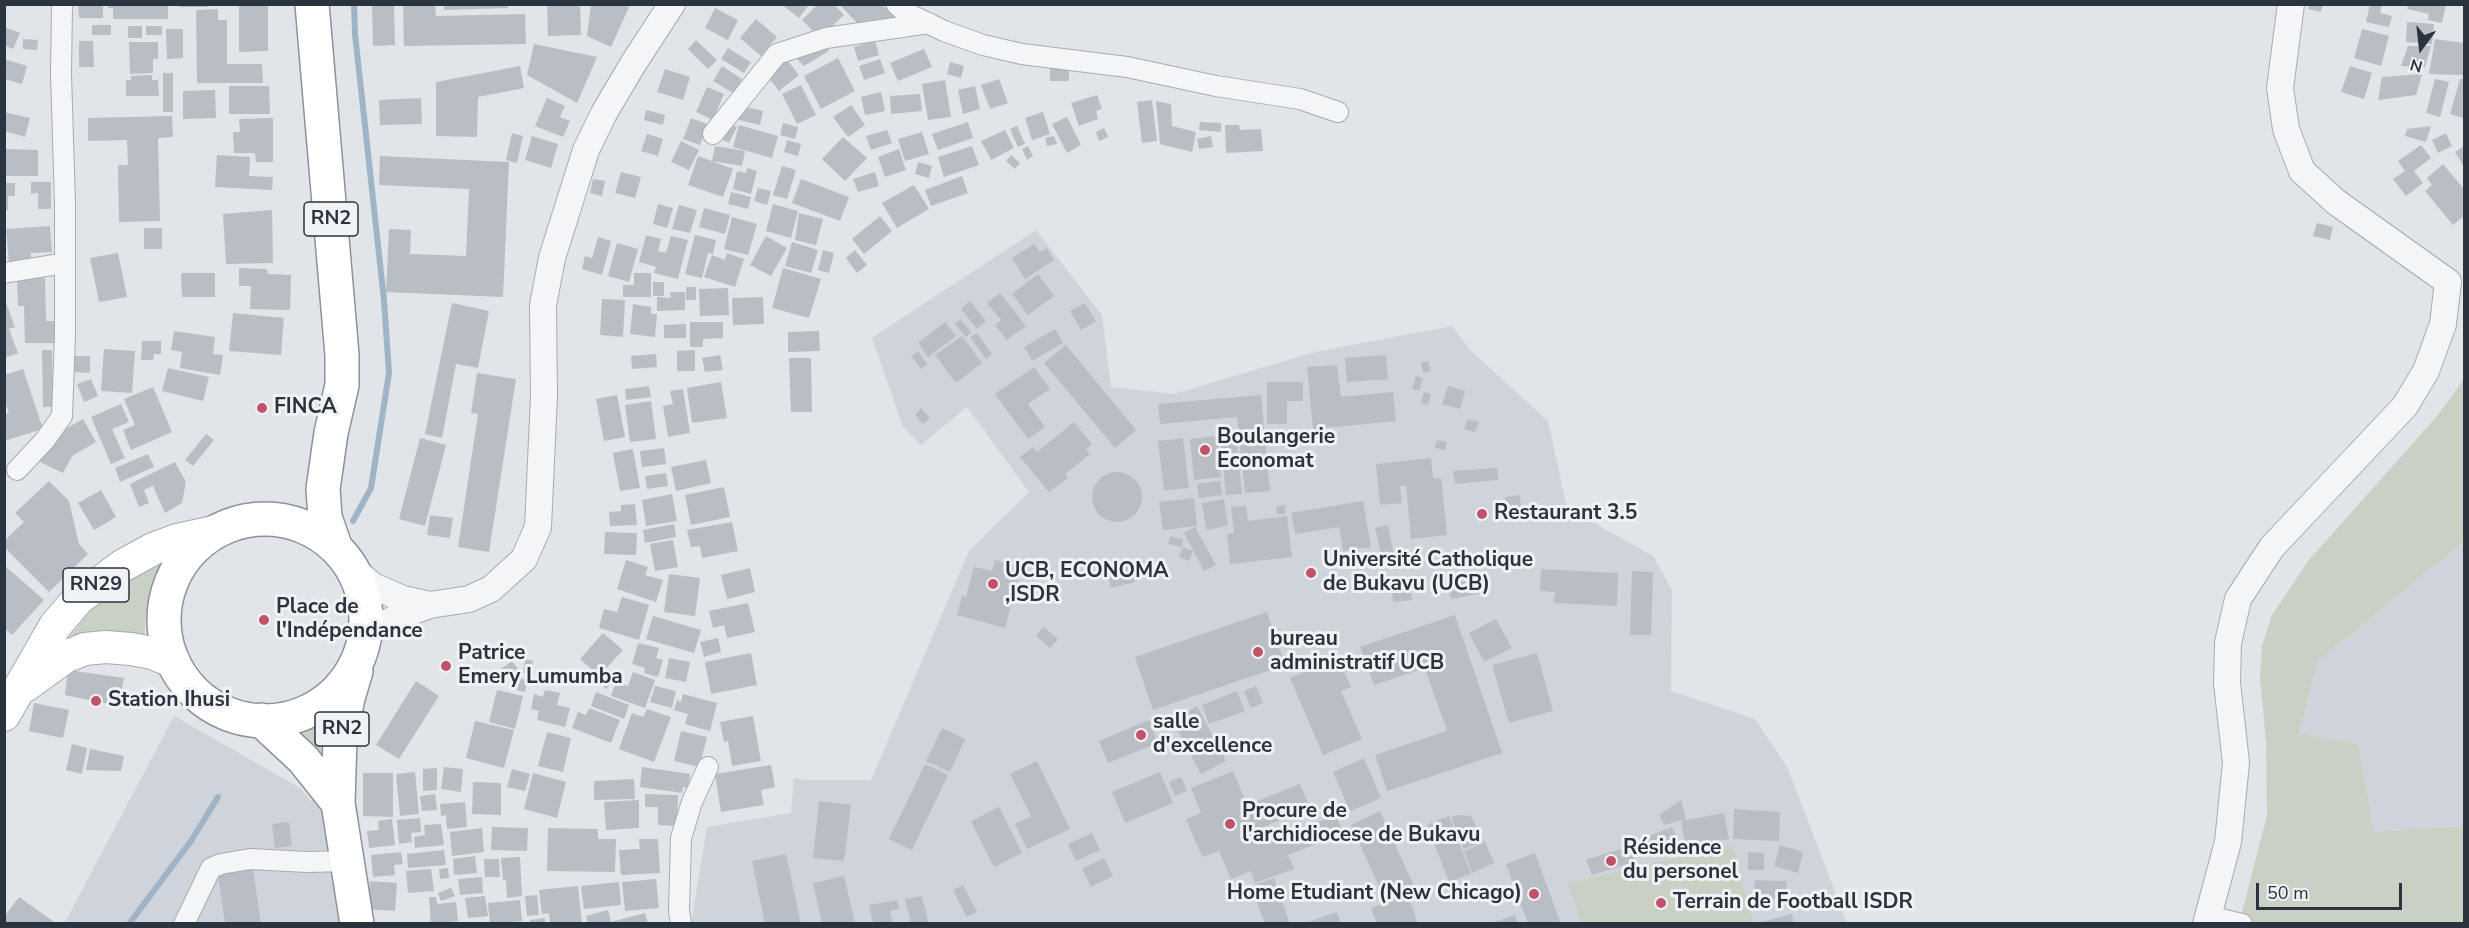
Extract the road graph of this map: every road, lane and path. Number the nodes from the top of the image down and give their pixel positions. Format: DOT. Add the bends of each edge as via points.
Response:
graph roads {
  1 [pos="62,4"];
  2 [pos="312,4"];
  3 [pos="672,4"];
  4 [pos="896,4"];
  5 [pos="2291,4"];
  6 [pos="929,23"];
  7 [pos="1338,112"];
  8 [pos="713,134"];
  9 [pos="65,263"];
  10 [pos="4,273"];
  11 [pos="332,433"];
  12 [pos="17,470"];
  13 [pos="272,519"];
  14 [pos="217,531"];
  15 [pos="344,558"];
  16 [pos="430,605"];
  17 [pos="363,645"];
  18 [pos="174,662"];
  19 [pos="10,703"];
  20 [pos="261,720"];
  21 [pos="708,767"];
  22 [pos="338,802"];
  23 [pos="349,861"];
  24 [pos="2207,920"];
  25 [pos="184,924"];
  26 [pos="357,924"];
  27 [pos="681,924"];
  28 [pos="2242,924"];
  1 -- 9 [label="street"];
  2 -- 11 [label="highway, RN2" via="342,355 342,385"];
  3 -- 16 [label="street" via="627,74 586,150 552,258 543,305 544,396 538,527 524,559 491,589 469,599"];
  4 -- 6 [label="street"];
  5 -- 24 [label="street" via="2280,88 2286,129 2302,171 2336,202 2448,282 2443,324 2426,371 2405,405 2272,547 2238,599 2228,643 2227,683 2236,763 2228,842"];
  6 -- 7 [label="street" via="983,45 1022,54 1127,67 1300,99"];
  6 -- 8 [label="street" via="826,38 777,54"];
  9 -- 10 [label="street"];
  9 -- 12 [label="street" via="62,416"];
  11 -- 13 [label="highway, RN2" via="306,489 290,509"];
  11 -- 15 [label="highway, RN2" via="323,489 325,518"];
  13 -- 14 [label="highway" via="244,521"];
  13 -- 15 [label="highway" via="306,527"];
  14 -- 18 [label="highway" via="192,549 169,588 165,633"];
  14 -- 19 [label="main road, RN29" via="153,549 78,598 55,626"];
  15 -- 16 [label="street" via="373,586"];
  15 -- 17 [label="highway" via="360,585 366,608"];
  16 -- 17 [label="street" via="402,615"];
  17 -- 20 [label="highway" via="349,677 325,702 294,717"];
  17 -- 22 [label="highway, RN2" via="340,738"];
  18 -- 19 [label="main road, RN29" via="131,649 85,649 65,657"];
  18 -- 20 [label="highway" via="191,688 216,707 245,719"];
  20 -- 22 [label="highway, RN2" via="303,759"];
  21 -- 27 [label="street" via="681,838"];
  22 -- 23 [label="highway, RN2"];
  23 -- 25 [label="street" via="250,859 221,864 211,868"];
  23 -- 26 [label="highway, RN2"];
  24 -- 28 [label="street"];
}
